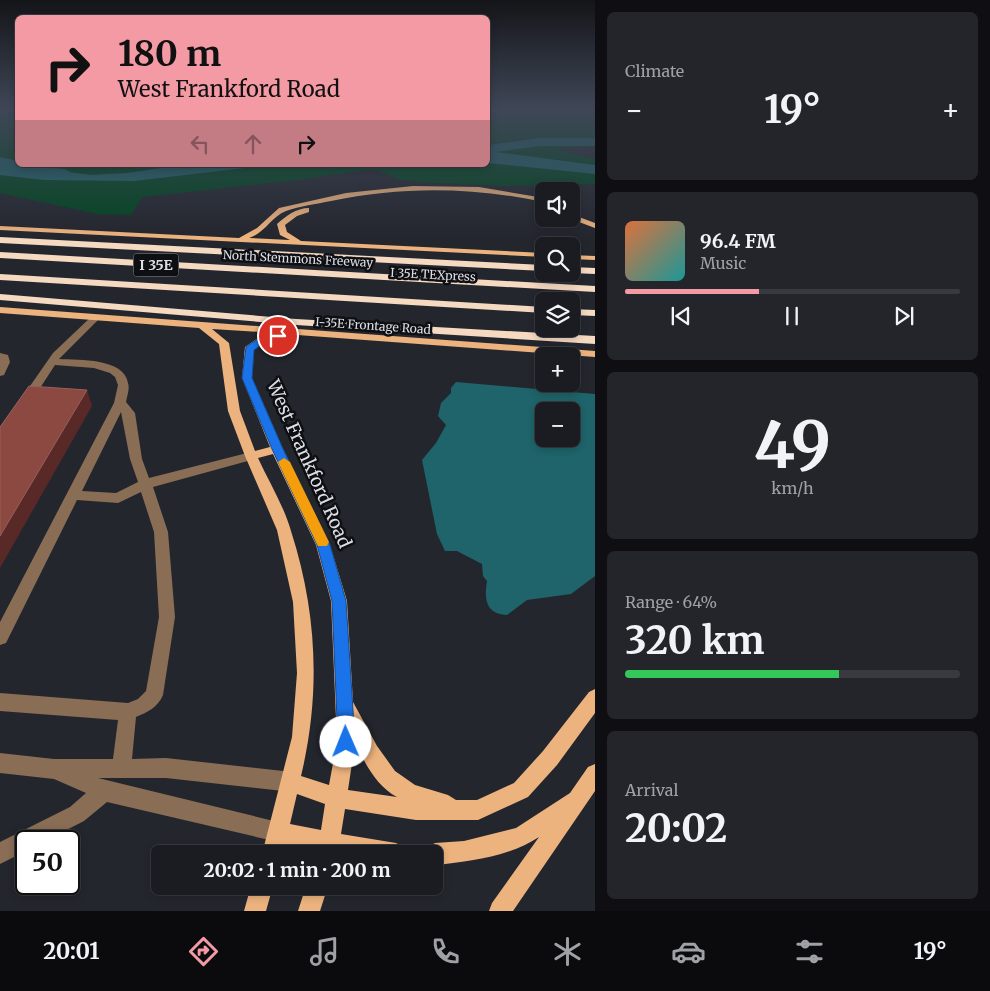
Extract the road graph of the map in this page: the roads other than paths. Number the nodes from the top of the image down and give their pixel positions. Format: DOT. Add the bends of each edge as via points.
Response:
graph roads {
  1 [pos="535,199"];
  2 [pos="535,205"];
  3 [pos="580,212"];
  4 [pos="595,218"];
  5 [pos="580,220"];
  6 [pos="595,226"];
  7 [pos="0,228"];
  8 [pos="0,240"];
  9 [pos="218,240"];
  10 [pos="309,243"];
  11 [pos="535,254"];
  12 [pos="0,255"];
  13 [pos="580,257"];
  14 [pos="595,258"];
  15 [pos="0,265"];
  16 [pos="535,267"];
  17 [pos="580,271"];
  18 [pos="595,272"];
  19 [pos="0,277"];
  20 [pos="490,288"];
  21 [pos="595,290"];
  22 [pos="0,297"];
  23 [pos="595,299"];
  24 [pos="535,309"];
  25 [pos="0,310"];
  26 [pos="580,312"];
  27 [pos="595,313"];
  28 [pos="95,318"];
  29 [pos="203,326"];
  30 [pos="295,327"];
  31 [pos="595,340"];
  32 [pos="595,354"];
  33 [pos="0,356"];
  34 [pos="52,362"];
  35 [pos="0,373"];
  36 [pos="120,403"];
  37 [pos="21,408"];
  38 [pos="277,449"];
  39 [pos="250,456"];
  40 [pos="146,484"];
  41 [pos="74,495"];
  42 [pos="0,638"];
  43 [pos="595,698"];
  44 [pos="0,702"];
  45 [pos="345,706"];
  46 [pos="128,712"];
  47 [pos="0,763"];
  48 [pos="122,767"];
  49 [pos="54,769"];
  50 [pos="595,774"];
  51 [pos="292,782"];
  52 [pos="104,791"];
  53 [pos="580,797"];
  54 [pos="336,798"];
  55 [pos="467,809"];
  56 [pos="278,832"];
  57 [pos="274,845"];
  58 [pos="319,845"];
  59 [pos="328,845"];
  60 [pos="0,853"];
  61 [pos="443,853"];
  62 [pos="259,895"];
  63 [pos="314,895"];
  64 [pos="255,911"];
  65 [pos="310,911"];
  66 [pos="500,911"];
  1 -- 9 [label="main road" via="474,189 402,188 295,206 270,216 256,234"];
  2 -- 10 [label="main road" via="482,195 400,194 307,210 281,224 291,239"];
  3 -- 4 [label="main road"];
  5 -- 6 [label="main road"];
  7 -- 9 [label="main road"];
  8 -- 16 [label="highway"];
  9 -- 10 [label="main road"];
  10 -- 11 [label="main road"];
  12 -- 20 [label="highway, North Stemmons Freeway / I 35E" via="312,273"];
  13 -- 14 [label="main road"];
  15 -- 20 [label="highway, I 35E TEXpress"];
  17 -- 18 [label="highway"];
  19 -- 24 [label="highway, I 35E"];
  20 -- 21 [label="highway, North Stemmons Freeway / I 35E"];
  20 -- 23 [label="highway, I 35E TEXpress"];
  22 -- 30 [label="highway"];
  25 -- 28 [label="main road, I-35E Frontage Road"];
  26 -- 27 [label="highway"];
  28 -- 29 [label="main road, I-35E Frontage Road"];
  28 -- 34 [label="lane"];
  29 -- 30 [label="main road, I-35E Frontage Road"];
  29 -- 39 [label="main road" via="224,343 234,411"];
  30 -- 31 [label="highway"];
  30 -- 32 [label="main road, I-35E Frontage Road"];
  30 -- 38 [label="main road, West Frankford Road" via="262,340 249,349 246,359 247,378"];
  33 -- 35 [label="lane" via="6,362"];
  34 -- 36 [label="lane" via="117,370 123,383"];
  34 -- 37 [label="lane"];
  36 -- 40 [label="lane" via="129,413 136,459"];
  36 -- 41 [label="lane"];
  38 -- 39 [label="main road"];
  38 -- 45 [label="main road, West Frankford Road" via="324,545 339,601"];
  39 -- 40 [label="lane"];
  39 -- 51 [label="main road" via="284,530 301,602 306,673 301,737"];
  40 -- 41 [label="lane" via="118,498"];
  40 -- 46 [label="lane" via="161,532 168,617 154,695 144,705"];
  41 -- 42 [label="lane"];
  43 -- 55 [label="main road" via="550,758 521,790 478,810"];
  44 -- 46 [label="lane"];
  45 -- 54 [label="main road, West Frankford Road" via="346,742"];
  45 -- 55 [label="main road" via="389,780 420,798"];
  46 -- 48 [label="lane"];
  47 -- 49 [label="lane"];
  48 -- 49 [label="lane"];
  48 -- 51 [label="lane" via="166,768"];
  49 -- 52 [label="lane"];
  50 -- 53 [label="main road"];
  51 -- 54 [label="main road"];
  51 -- 56 [label="main road"];
  52 -- 56 [label="lane"];
  52 -- 60 [label="lane" via="77,814"];
  53 -- 61 [label="main road" via="521,837 464,852"];
  53 -- 66 [label="main road"];
  54 -- 55 [label="main road" via="416,810"];
  54 -- 59 [label="main road, West Frankford Road"];
  56 -- 57 [label="main road"];
  56 -- 58 [label="main road"];
  62 -- 64 [label="main road"];
  63 -- 65 [label="main road"];
}
